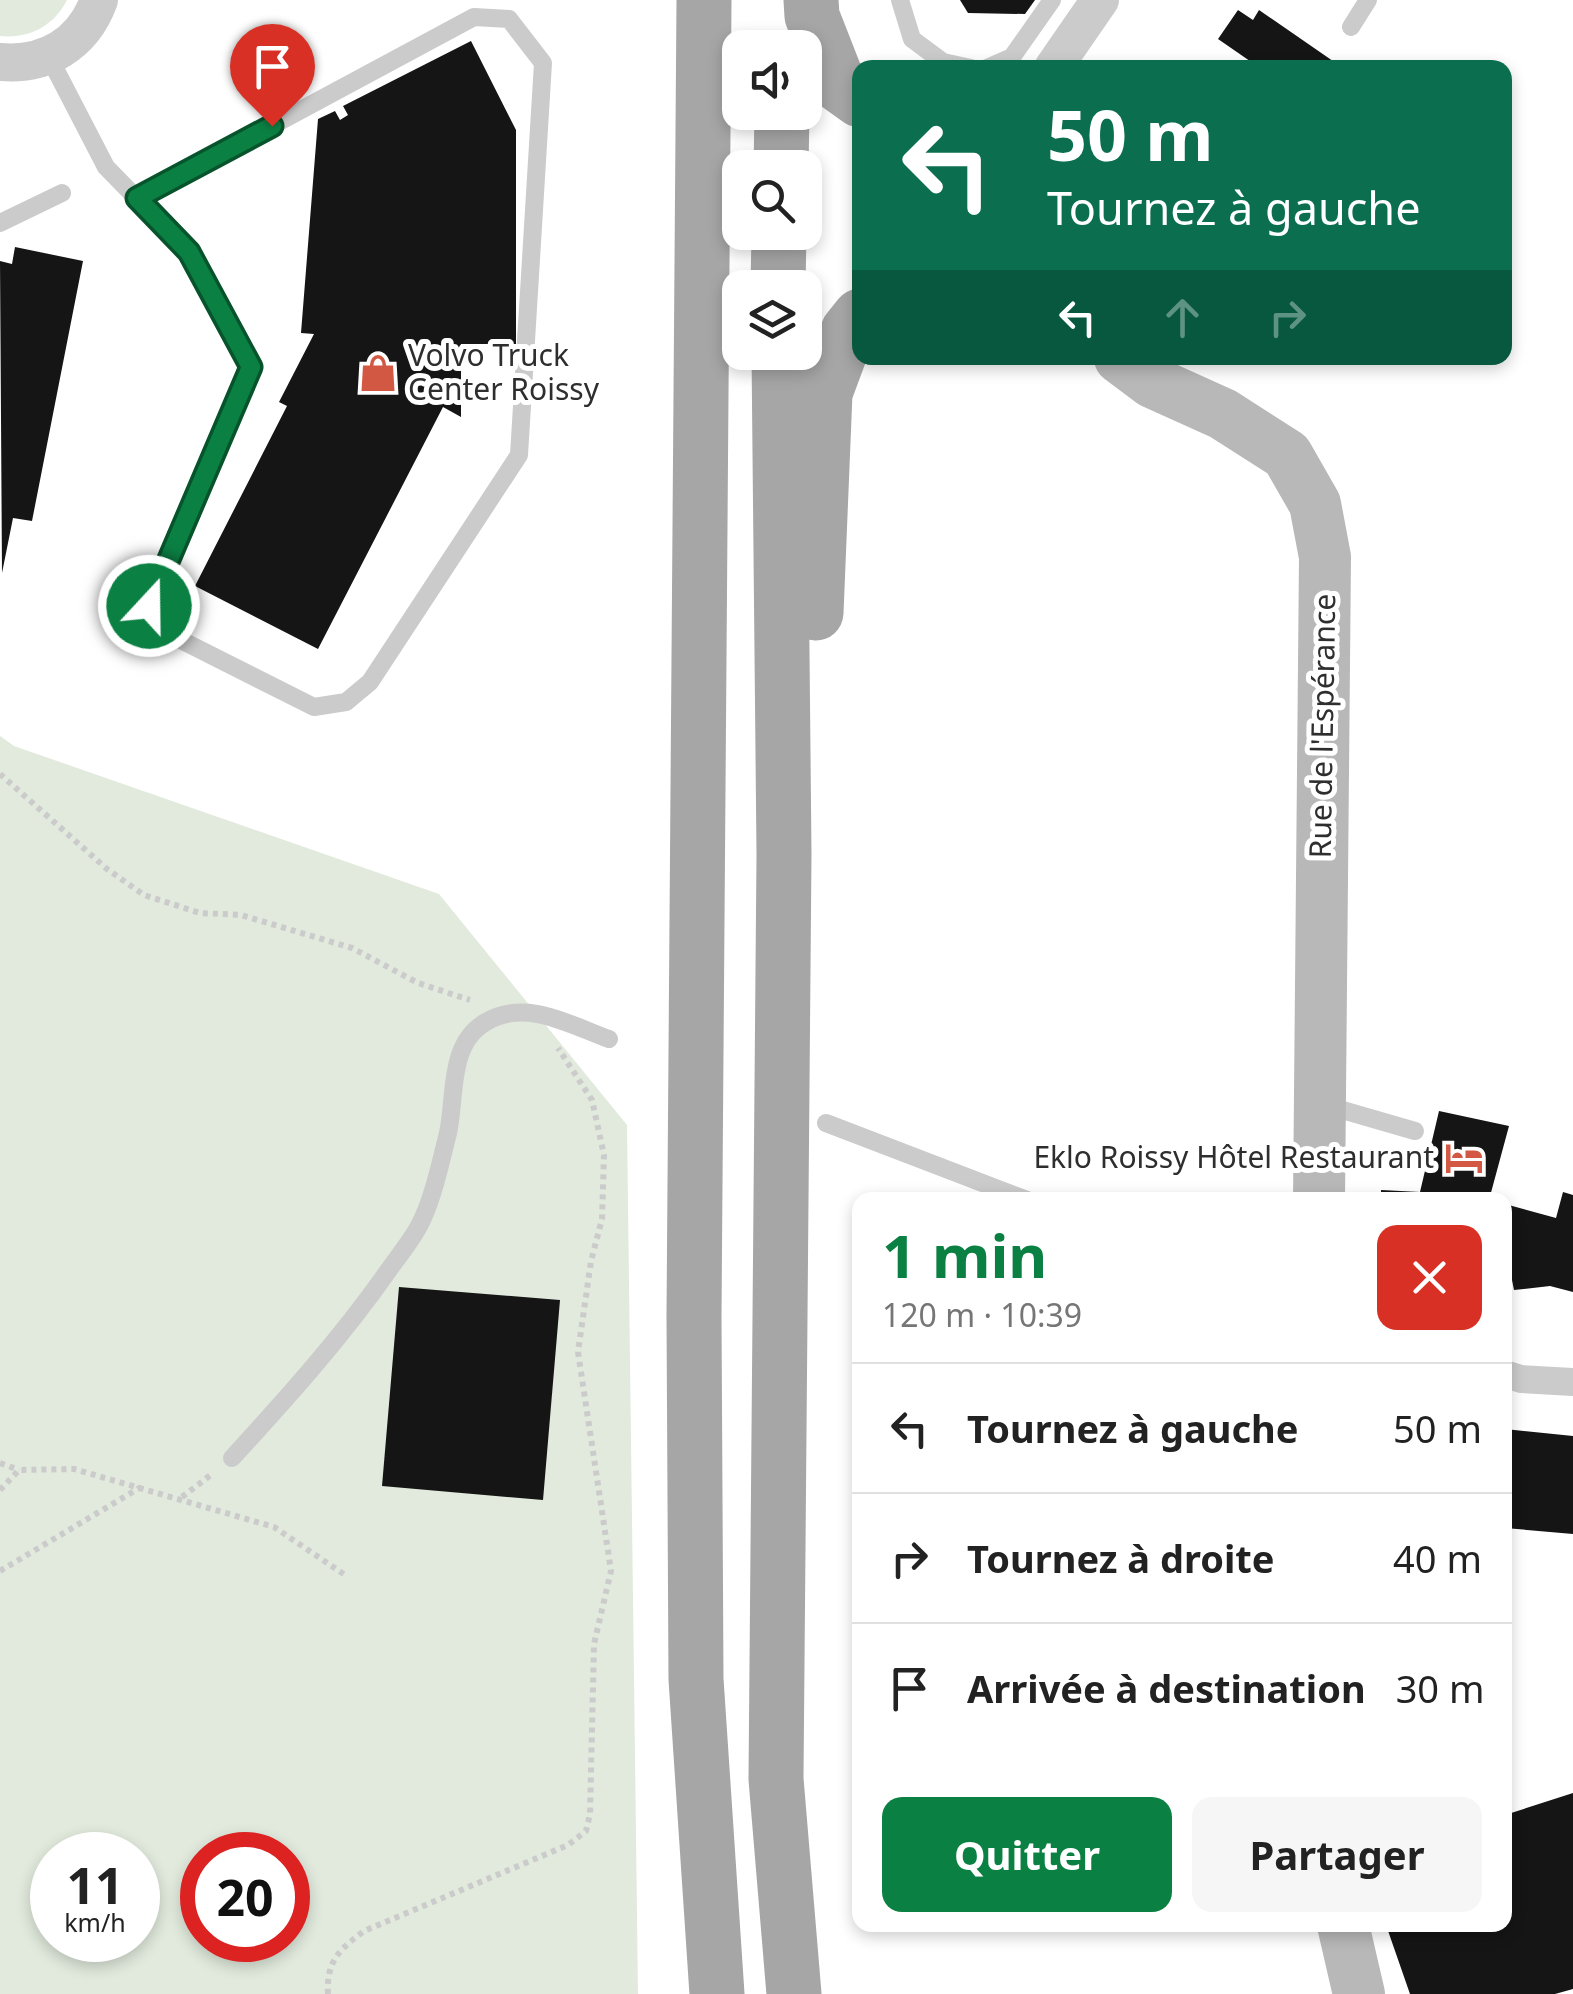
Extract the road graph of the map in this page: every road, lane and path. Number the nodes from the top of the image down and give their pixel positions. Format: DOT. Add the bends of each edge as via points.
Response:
graph roads {
  1 [pos="99,0"];
  2 [pos="704,0"];
  3 [pos="784,0"];
  4 [pos="811,0"];
  5 [pos="900,0"];
  6 [pos="1052,0"];
  7 [pos="1100,0"];
  8 [pos="1368,0"];
  9 [pos="1351,27"];
  10 [pos="783,30"];
  11 [pos="50,57"];
  12 [pos="940,60"];
  13 [pos="1005,60"];
  14 [pos="1059,60"];
  15 [pos="0,62"];
  16 [pos="852,94"];
  17 [pos="62,193"];
  18 [pos="137,198"];
  19 [pos="0,223"];
  20 [pos="852,326"];
  21 [pos="1129,365"];
  22 [pos="779,370"];
  23 [pos="0,774"];
  24 [pos="784,854"];
  25 [pos="508,1013"];
  26 [pos="609,1038"];
  27 [pos="1320,1103"];
  28 [pos="826,1122"];
  29 [pos="1416,1131"];
  30 [pos="1006,1192"];
  31 [pos="1319,1192"];
  32 [pos="1512,1376"];
  33 [pos="1573,1382"];
  34 [pos="232,1458"];
  35 [pos="0,1464"];
  36 [pos="20,1470"];
  37 [pos="141,1486"];
  38 [pos="0,1490"];
  39 [pos="181,1498"];
  40 [pos="0,1571"];
  41 [pos="345,1576"];
  42 [pos="1345,1932"];
  43 [pos="328,1994"];
  44 [pos="717,1994"];
  45 [pos="794,1994"];
  46 [pos="1360,1994"];
  1 -- 11 [label="street" via="74,41"];
  2 -- 44 [label="main road" via="696,1660"];
  3 -- 10 [label="main road"];
  4 -- 16 [label="main road" via="840,85"];
  5 -- 12 [label="lane" via="912,39"];
  6 -- 13 [label="lane"];
  7 -- 14 [label="street"];
  8 -- 9 [label="lane"];
  11 -- 15 [label="street"];
  11 -- 18 [label="lane" via="106,168"];
  17 -- 19 [label="lane"];
  18 -- 18 [label="lane" via="189,252 251,367 158,581 149,606 157,628 314,707 346,702 370,682 519,456 542,64 509,19 474,16"];
  20 -- 24 [label="main road" via="825,394 814,657"];
  21 -- 27 [label="main road, Rue de l'Espérance" via="1287,455 1315,504 1325,557"];
  22 -- 24 [label="main road"];
  23 -- 25 [label="path" via="144,895 200,913 242,914 352,948 418,984"];
  24 -- 45 [label="main road" via="776,1779"];
  25 -- 26 [label="lane" via="547,1015"];
  25 -- 34 [label="lane" via="483,1023 466,1042 422,1222 347,1329"];
  25 -- 43 [label="path" via="547,1033 562,1053 592,1100 604,1155 602,1218 578,1352 610,1571 594,1644 590,1814 586,1832 568,1845 364,1930 338,1950"];
  27 -- 29 [label="lane"];
  27 -- 31 [label="main road, Rue de l'Espérance"];
  28 -- 30 [label="lane"];
  32 -- 33 [label="street"];
  34 -- 39 [label="path"];
  35 -- 36 [label="path"];
  36 -- 37 [label="path" via="74,1469"];
  36 -- 38 [label="path"];
  37 -- 39 [label="path"];
  37 -- 40 [label="path"];
  39 -- 41 [label="path" via="274,1526"];
  42 -- 46 [label="main road"];
}
